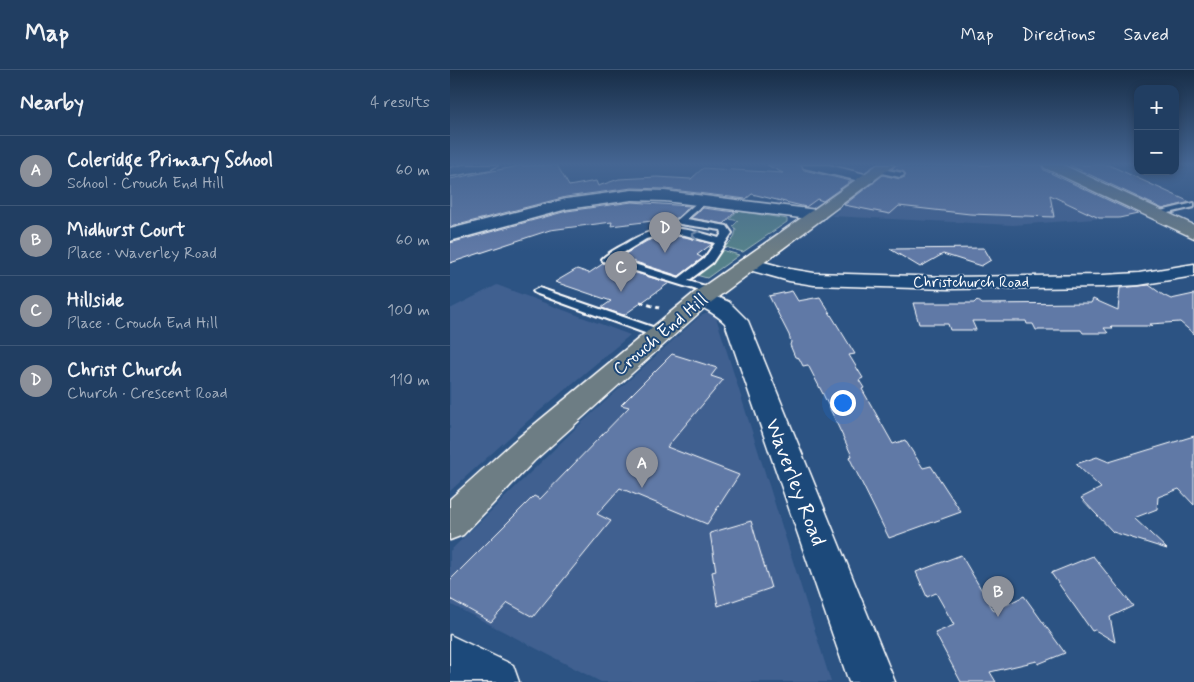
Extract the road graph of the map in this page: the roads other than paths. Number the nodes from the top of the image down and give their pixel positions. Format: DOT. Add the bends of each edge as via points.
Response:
graph roads {
  1 [pos="847,194"];
  2 [pos="1109,194"];
  3 [pos="704,201"];
  4 [pos="1194,205"];
  5 [pos="1152,214"];
  6 [pos="817,215"];
  7 [pos="1194,232"];
  8 [pos="450,235"];
  9 [pos="721,242"];
  10 [pos="749,264"];
  11 [pos="1194,270"];
  12 [pos="698,290"];
  13 [pos="539,291"];
  14 [pos="660,334"];
  15 [pos="450,523"];
  16 [pos="450,658"];
  17 [pos="496,682"];
  18 [pos="872,682"];
  1 -- 6 [label="main road, Crouch End Hill"];
  2 -- 5 [label="main road"];
  3 -- 6 [label="street"];
  3 -- 8 [label="street" via="649,195 594,199 529,212"];
  3 -- 9 [label="lane" via="680,221 724,228 727,233"];
  4 -- 5 [label="lane"];
  5 -- 7 [label="main road"];
  6 -- 10 [label="main road, Crouch End Hill"];
  9 -- 12 [label="lane" via="708,261"];
  9 -- 12 [label="lane, one-way" via="679,232 660,232 649,234 608,259"];
  10 -- 11 [label="street, Christchurch Road" via="789,276 840,281 1103,282"];
  10 -- 12 [label="main road, Crouch End Hill"];
  12 -- 14 [label="main road, Crouch End Hill"];
  12 -- 18 [label="street, Waverley Road" via="726,309 736,321"];
  13 -- 14 [label="lane"];
  14 -- 15 [label="main road, Crouch End Hill" via="523,452"];
  16 -- 17 [label="street"];
}
